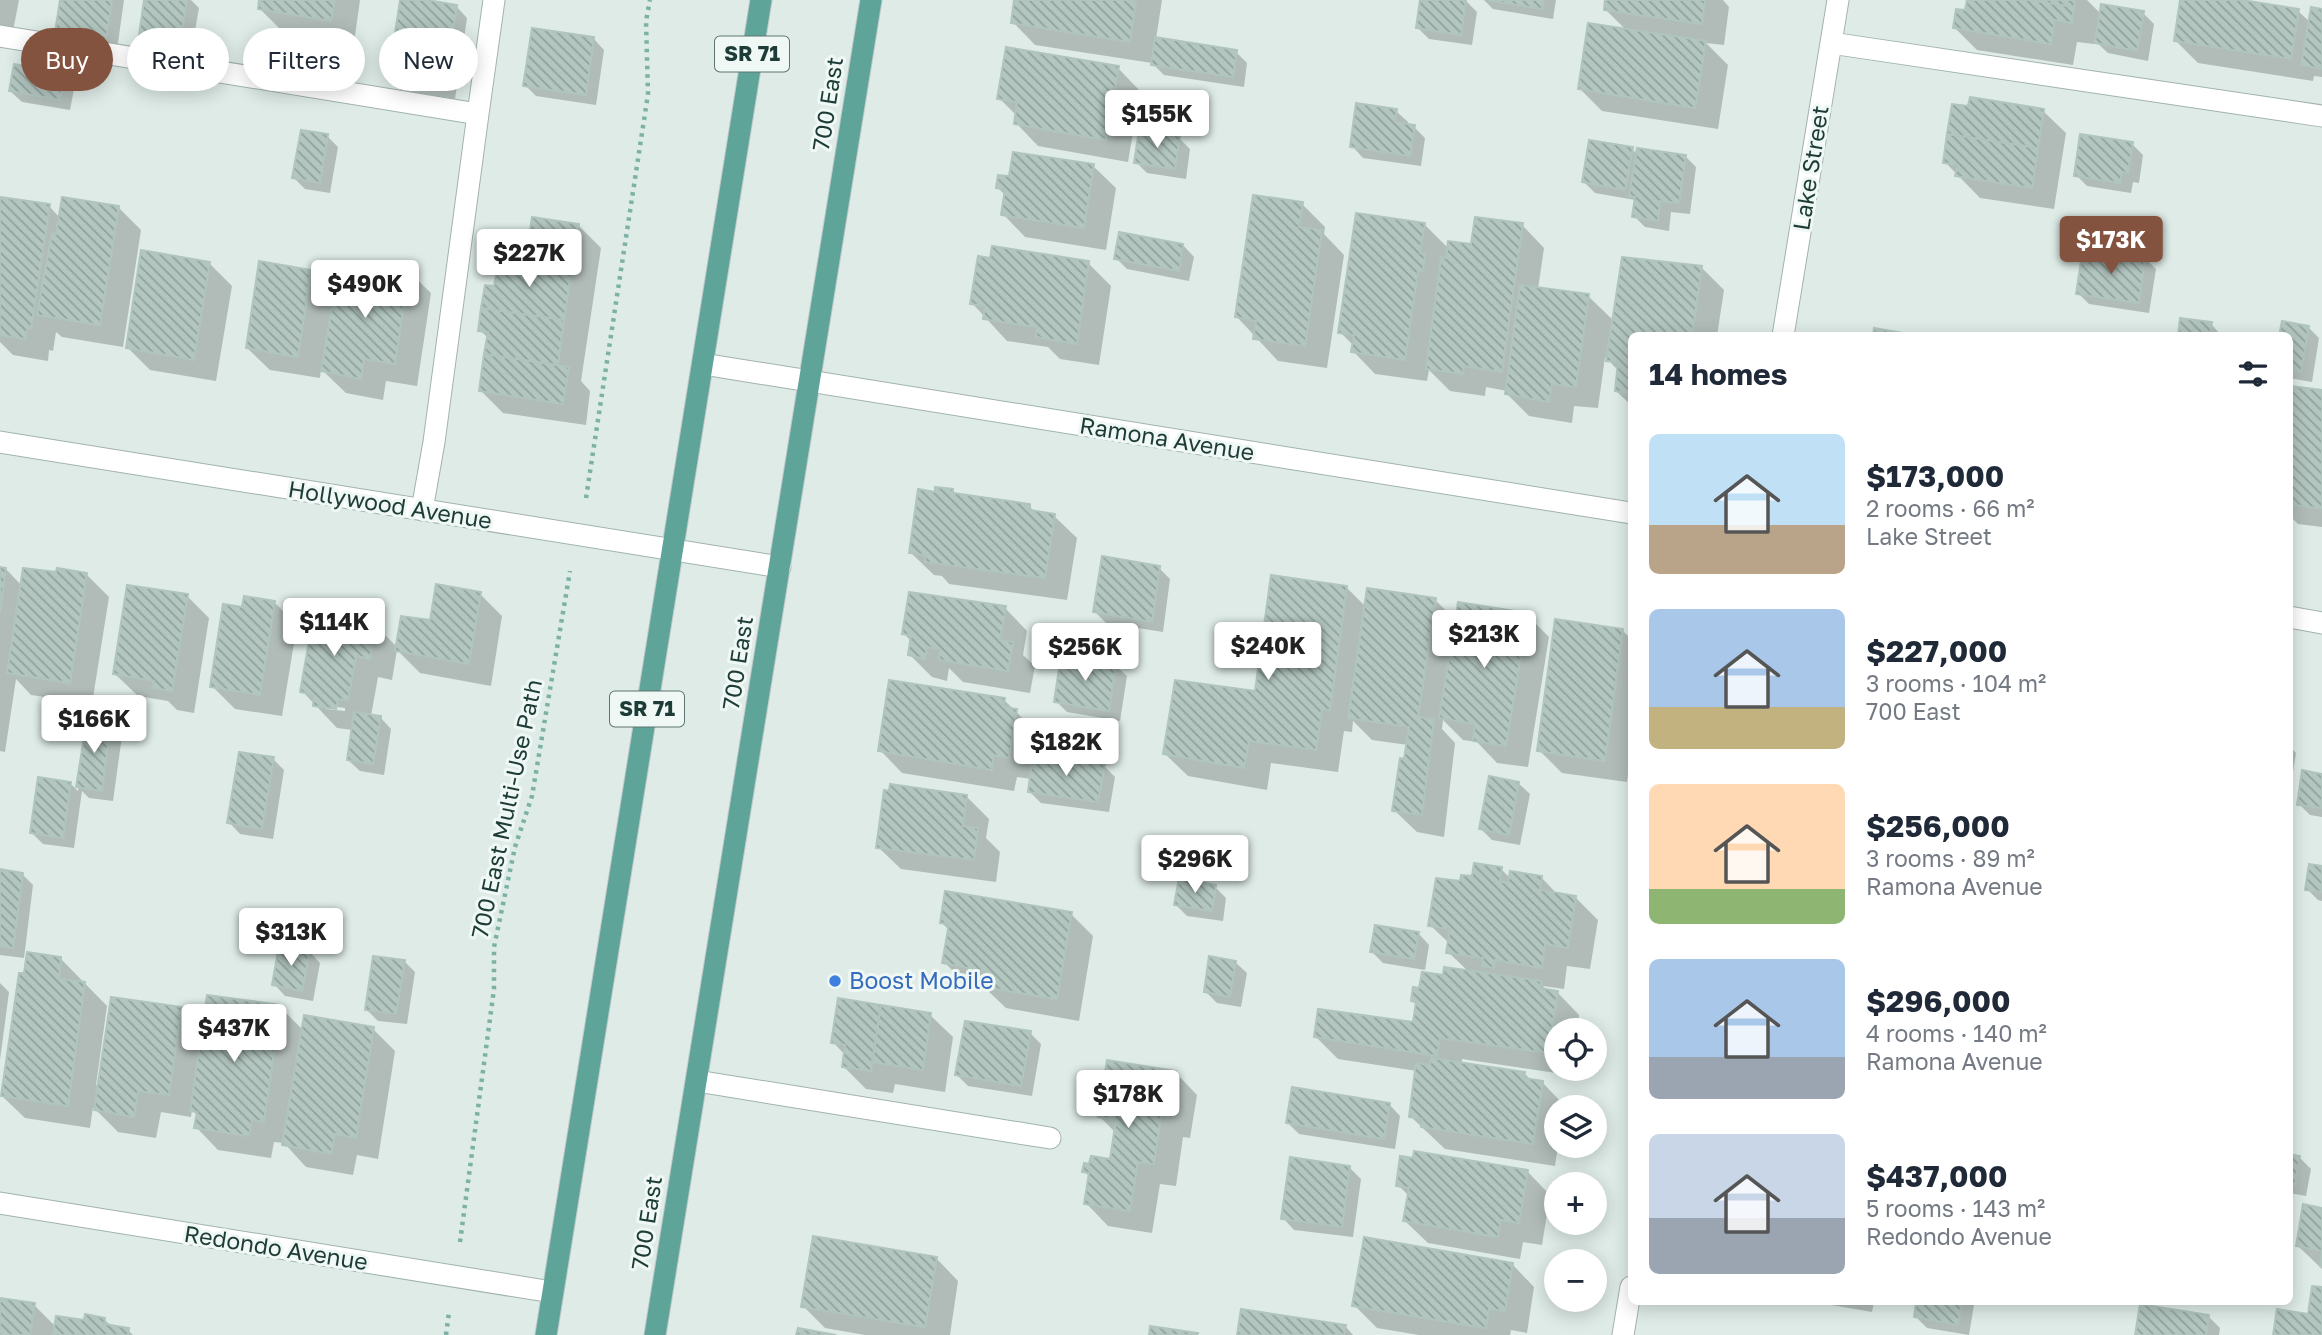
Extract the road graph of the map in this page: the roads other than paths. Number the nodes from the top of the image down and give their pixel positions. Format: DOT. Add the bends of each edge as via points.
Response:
graph roads {
  1 [pos="494,0"];
  2 [pos="761,0"];
  3 [pos="871,0"];
  4 [pos="1838,0"];
  5 [pos="0,36"];
  6 [pos="1831,43"];
  7 [pos="478,114"];
  8 [pos="2322,116"];
  9 [pos="1784,332"];
  10 [pos="703,364"];
  11 [pos="810,382"];
  12 [pos="0,442"];
  13 [pos="422,510"];
  14 [pos="1628,513"];
  15 [pos="673,550"];
  16 [pos="780,567"];
  17 [pos="2293,618"];
  18 [pos="2322,623"];
  19 [pos="696,1081"];
  20 [pos="1050,1138"];
  21 [pos="0,1203"];
  22 [pos="552,1292"];
  23 [pos="1628,1305"];
  24 [pos="546,1335"];
  25 [pos="655,1335"];
  26 [pos="1623,1335"];
  1 -- 7 [label="street"];
  2 -- 10 [label="main road, SR 71"];
  3 -- 11 [label="main road, 700 East"];
  4 -- 6 [label="street, Lake Street"];
  5 -- 7 [label="street"];
  6 -- 8 [label="street"];
  6 -- 9 [label="street, Lake Street"];
  7 -- 13 [label="street"];
  10 -- 11 [label="street, Ramona Avenue"];
  10 -- 15 [label="main road, SR 71"];
  11 -- 14 [label="street, Ramona Avenue"];
  11 -- 16 [label="main road, 700 East"];
  12 -- 13 [label="street, Hollywood Avenue"];
  13 -- 15 [label="street, Hollywood Avenue"];
  15 -- 16 [label="street, Hollywood Avenue"];
  15 -- 22 [label="main road, SR 71"];
  16 -- 19 [label="main road, 700 East"];
  17 -- 18 [label="street"];
  19 -- 20 [label="street"];
  19 -- 25 [label="main road, 700 East"];
  21 -- 22 [label="street, Redondo Avenue"];
  22 -- 24 [label="main road, SR 71"];
  23 -- 26 [label="street"];
}
